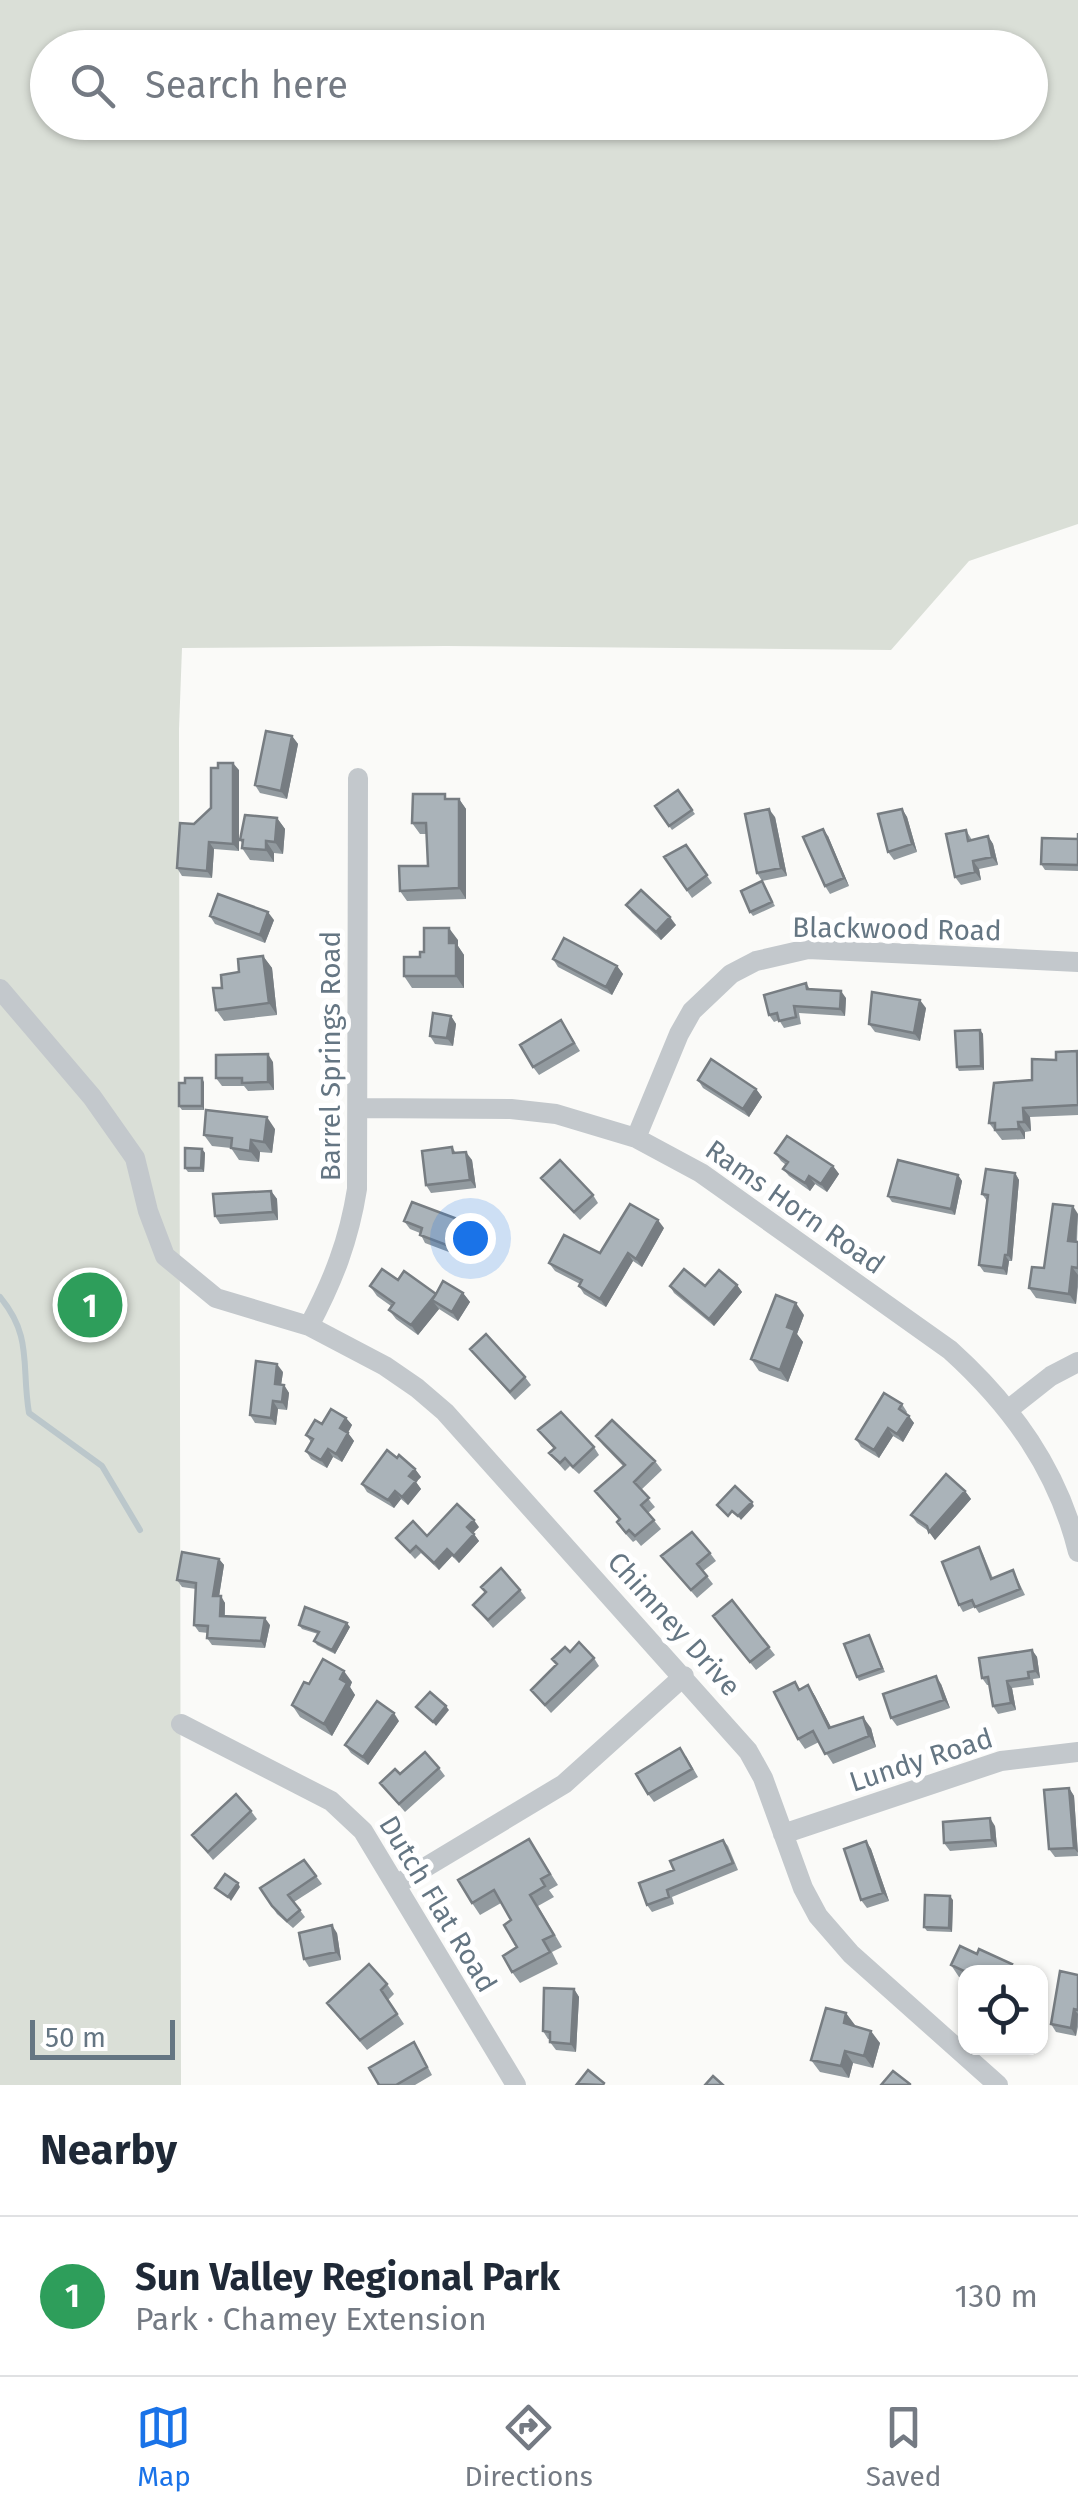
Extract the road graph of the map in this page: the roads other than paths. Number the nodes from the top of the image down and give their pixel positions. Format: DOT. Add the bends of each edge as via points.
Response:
graph roads {
  1 [pos="358,778"];
  2 [pos="1078,962"];
  3 [pos="0,990"];
  4 [pos="358,1108"];
  5 [pos="636,1138"];
  6 [pos="310,1326"];
  7 [pos="1078,1362"];
  8 [pos="1008,1409"];
  9 [pos="1078,1552"];
  10 [pos="684,1676"];
  11 [pos="181,1724"];
  12 [pos="1078,1752"];
  13 [pos="783,1834"];
  14 [pos="396,1885"];
  15 [pos="516,2085"];
  16 [pos="998,2085"];
  1 -- 4 [label="street, Barrel Springs Road"];
  2 -- 5 [label="street, Blackwood Road" via="808,949 756,960 720,982 692,1012"];
  3 -- 6 [label="street, Chimney Drive" via="135,1158 165,1256 216,1298"];
  4 -- 5 [label="street, Rams Horn Road" via="512,1108"];
  4 -- 6 [label="street, Barrel Springs Road" via="352,1226"];
  5 -- 8 [label="street, Rams Horn Road" via="701,1173 950,1350"];
  6 -- 10 [label="street, Chimney Drive" via="385,1366 446,1412"];
  7 -- 8 [label="street"];
  8 -- 9 [label="street, Rams Horn Road" via="1060,1495"];
  10 -- 13 [label="street, Chimney Drive" via="748,1751"];
  10 -- 14 [label="street" via="564,1784"];
  11 -- 14 [label="street, Dutch Flat Road" via="340,1808 364,1831"];
  12 -- 13 [label="street, Lundy Road" via="987,1765"];
  13 -- 16 [label="street, Chimney Drive" via="803,1888 836,1939"];
  14 -- 15 [label="street, Dutch Flat Road"];
}
